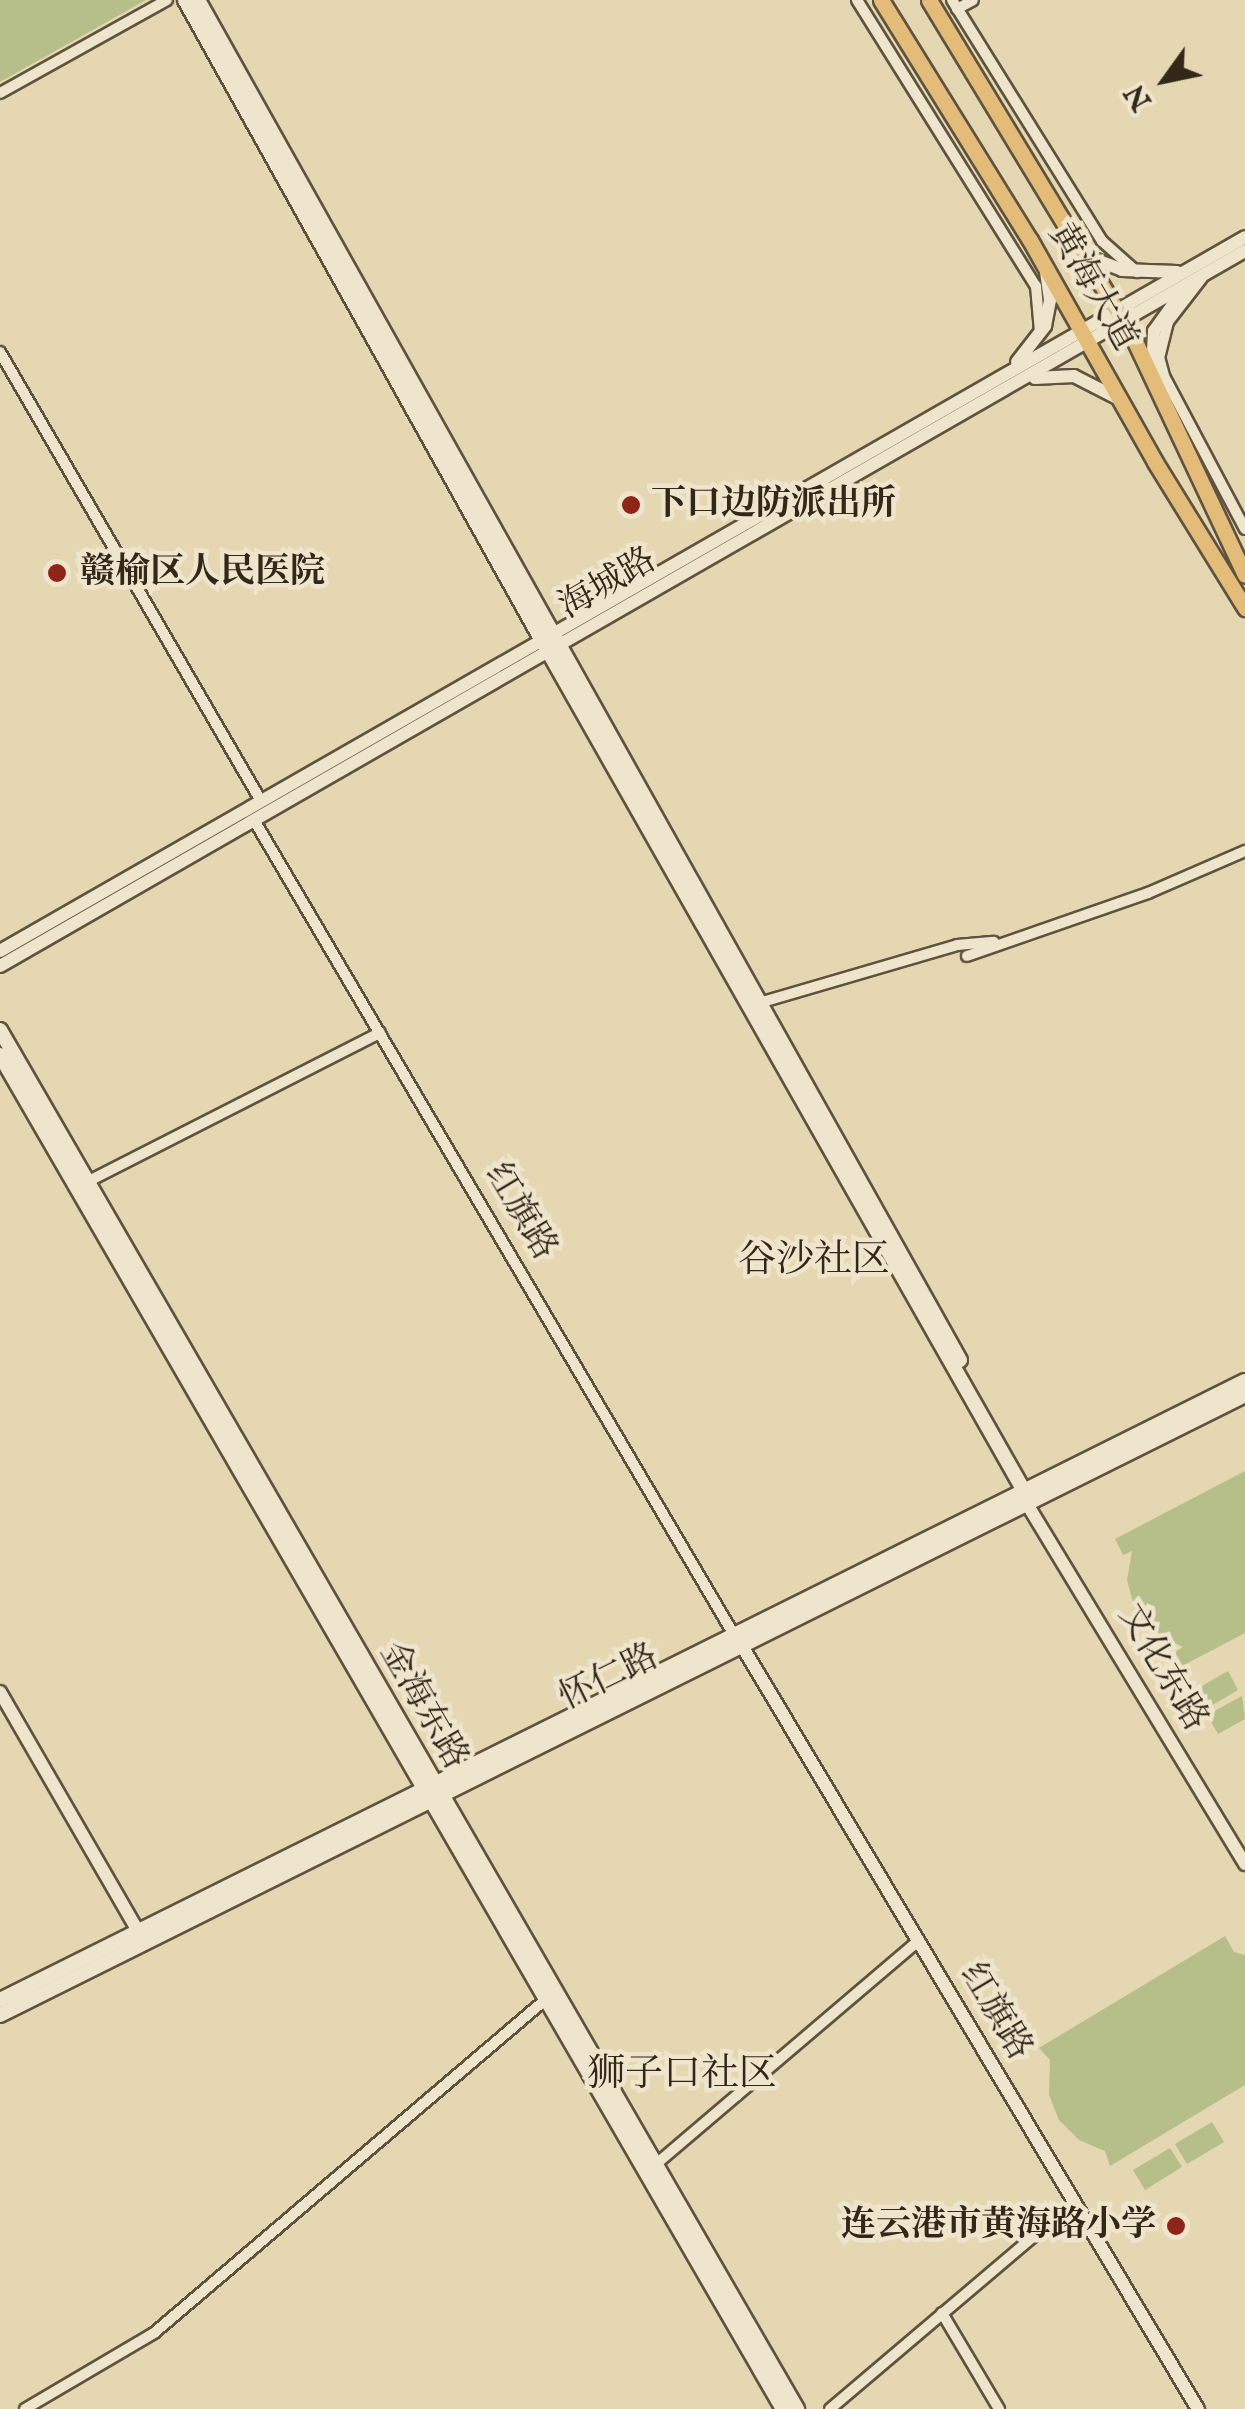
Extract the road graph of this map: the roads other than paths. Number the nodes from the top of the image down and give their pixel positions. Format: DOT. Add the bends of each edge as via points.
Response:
graph roads {
  1 [pos="167,0"];
  2 [pos="186,0"];
  3 [pos="198,0"];
  4 [pos="857,0"];
  5 [pos="881,0"];
  6 [pos="972,0"];
  7 [pos="930,2"];
  8 [pos="956,7"];
  9 [pos="950,34"];
  10 [pos="0,93"];
  11 [pos="1245,237"];
  12 [pos="1245,252"];
  13 [pos="1086,256"];
  14 [pos="1042,262"];
  15 [pos="1138,273"];
  16 [pos="1204,275"];
  17 [pos="1187,278"];
  18 [pos="1121,316"];
  19 [pos="1040,336"];
  20 [pos="1086,336"];
  21 [pos="0,352"];
  22 [pos="1004,376"];
  23 [pos="1153,380"];
  24 [pos="1018,382"];
  25 [pos="1122,400"];
  26 [pos="1245,528"];
  27 [pos="1245,574"];
  28 [pos="1245,608"];
  29 [pos="551,643"];
  30 [pos="261,802"];
  31 [pos="254,820"];
  32 [pos="1245,851"];
  33 [pos="1004,940"];
  34 [pos="0,951"];
  35 [pos="967,956"];
  36 [pos="0,966"];
  37 [pos="759,1003"];
  38 [pos="0,1030"];
  39 [pos="380,1034"];
  40 [pos="0,1055"];
  41 [pos="86,1182"];
  42 [pos="1245,1381"];
  43 [pos="1245,1395"];
  44 [pos="1028,1494"];
  45 [pos="738,1640"];
  46 [pos="0,1692"];
  47 [pos="432,1793"];
  48 [pos="1245,1864"];
  49 [pos="138,1931"];
  50 [pos="918,1940"];
  51 [pos="0,2000"];
  52 [pos="545,2000"];
  53 [pos="0,2015"];
  54 [pos="655,2165"];
  55 [pos="1074,2202"];
  56 [pos="942,2313"];
  57 [pos="25,2409"];
  58 [pos="783,2409"];
  59 [pos="796,2409"];
  60 [pos="830,2409"];
  61 [pos="999,2409"];
  62 [pos="1198,2409"];
  1 -- 10 [label="street"];
  2 -- 29 [label="main road"];
  3 -- 29 [label="main road"];
  4 -- 19 [label="street" via="1036,286"];
  5 -- 14 [label="main road, 黄海大道"];
  6 -- 8 [label="street"];
  7 -- 8 [label="street"];
  7 -- 9 [label="main road, 黄海大道"];
  8 -- 9 [label="street"];
  8 -- 15 [label="street" via="1102,241"];
  9 -- 13 [label="main road, 黄海大道"];
  11 -- 17 [label="street, 海城路"];
  12 -- 16 [label="street, 海城路"];
  13 -- 15 [label="street"];
  13 -- 18 [label="main road, 黄海大道"];
  14 -- 19 [label="street" via="1050,311"];
  14 -- 20 [label="main road, 黄海大道"];
  15 -- 17 [label="street"];
  16 -- 17 [label="street, 海城路"];
  16 -- 26 [label="street" via="1168,322 1160,357"];
  17 -- 18 [label="street, 海城路"];
  17 -- 23 [label="street" via="1154,331"];
  18 -- 20 [label="street, 海城路"];
  18 -- 23 [label="main road, 黄海大道"];
  19 -- 22 [label="street"];
  20 -- 22 [label="street, 海城路"];
  20 -- 24 [label="street, 海城路"];
  20 -- 25 [label="main road, 黄海大道"];
  21 -- 30 [label="street"];
  22 -- 29 [label="street, 海城路"];
  23 -- 27 [label="main road, 黄海大道"];
  24 -- 25 [label="street" via="1074,376"];
  24 -- 29 [label="street, 海城路"];
  25 -- 28 [label="main road, 黄海大道"];
  29 -- 30 [label="street, 海城路"];
  29 -- 31 [label="street, 海城路"];
  29 -- 37 [label="main road"];
  29 -- 44 [label="main road"];
  30 -- 34 [label="street, 海城路"];
  31 -- 36 [label="street, 海城路"];
  31 -- 39 [label="street, 红旗路"];
  32 -- 33 [label="street"];
  33 -- 35 [label="street"];
  33 -- 37 [label="street" via="958,945"];
  37 -- 44 [label="main road"];
  38 -- 41 [label="main road, 金海东路"];
  39 -- 41 [label="street"];
  39 -- 45 [label="street, 红旗路"];
  40 -- 47 [label="main road, 金海东路"];
  41 -- 47 [label="main road, 金海东路"];
  42 -- 44 [label="main road, 怀仁路"];
  43 -- 44 [label="main road, 怀仁路"];
  44 -- 45 [label="main road, 怀仁路"];
  44 -- 48 [label="street, 文化东路"];
  45 -- 47 [label="main road, 怀仁路"];
  45 -- 50 [label="street, 红旗路"];
  46 -- 49 [label="street"];
  47 -- 49 [label="main road, 怀仁路"];
  47 -- 52 [label="main road, 金海东路"];
  47 -- 53 [label="main road, 怀仁路"];
  47 -- 54 [label="main road, 金海东路"];
  49 -- 51 [label="main road, 怀仁路"];
  50 -- 54 [label="street"];
  50 -- 55 [label="street, 红旗路"];
  52 -- 57 [label="street" via="154,2333"];
  52 -- 58 [label="main road, 金海东路"];
  54 -- 59 [label="main road, 金海东路"];
  55 -- 56 [label="street"];
  55 -- 62 [label="street, 红旗路"];
  56 -- 60 [label="street"];
  56 -- 61 [label="street"];
}
